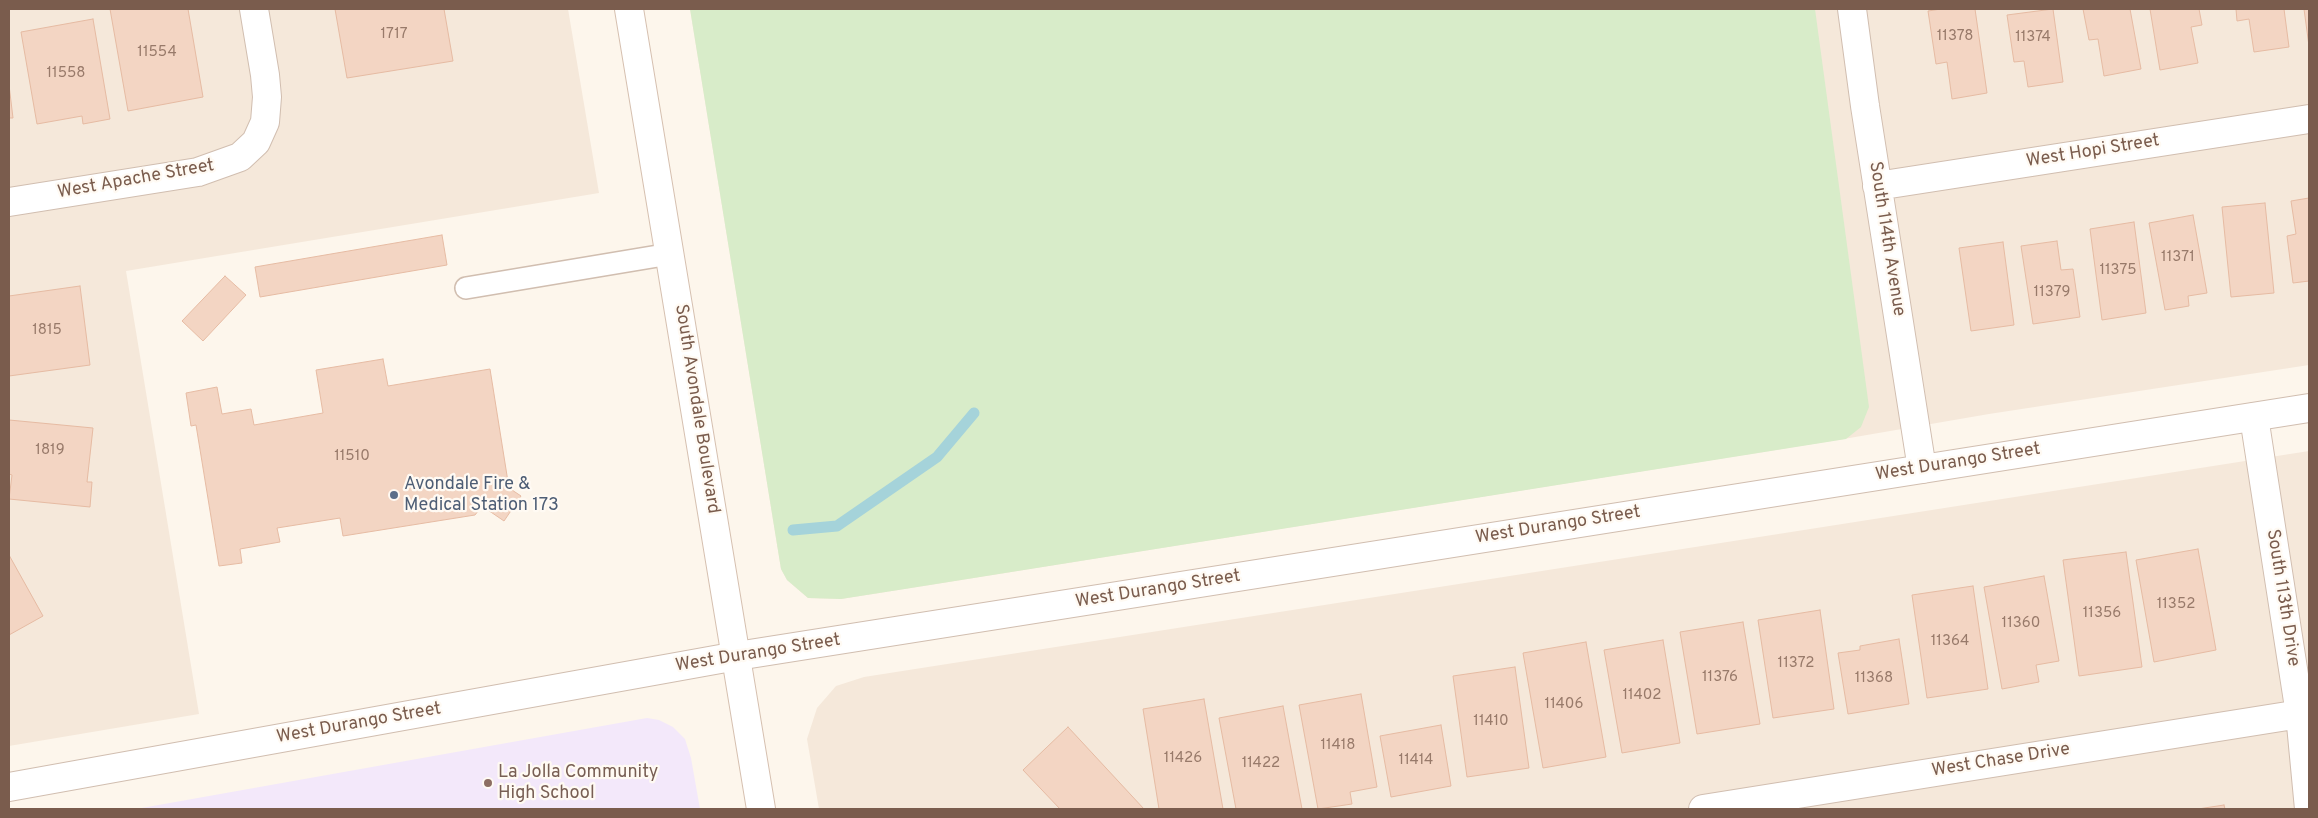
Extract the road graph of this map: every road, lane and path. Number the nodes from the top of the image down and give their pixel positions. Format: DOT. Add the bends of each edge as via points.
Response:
graph roads {
  1 [pos="254,9"];
  2 [pos="629,9"];
  3 [pos="1852,9"];
  4 [pos="2309,119"];
  5 [pos="1877,186"];
  6 [pos="9,202"];
  7 [pos="670,254"];
  8 [pos="466,288"];
  9 [pos="2309,408"];
  10 [pos="2254,417"];
  11 [pos="1922,469"];
  12 [pos="737,656"];
  13 [pos="2300,714"];
  14 [pos="9,786"];
  15 [pos="762,809"];
  16 [pos="1702,809"];
  17 [pos="2309,809"];
  1 -- 6 [label="street, West Apache Street" via="267,97 265,122 256,142 240,157 198,172"];
  2 -- 7 [label="street, South Avondale Boulevard"];
  3 -- 5 [label="street, South 114th Avenue"];
  4 -- 5 [label="street, West Hopi Street"];
  5 -- 11 [label="street, South 114th Avenue"];
  7 -- 8 [label="lane"];
  7 -- 12 [label="street, South Avondale Boulevard"];
  9 -- 10 [label="street, West Durango Street"];
  10 -- 11 [label="street, West Durango Street"];
  10 -- 13 [label="street, South 113th Drive"];
  11 -- 12 [label="street, West Durango Street"];
  12 -- 14 [label="street, West Durango Street"];
  12 -- 15 [label="street, South Avondale Boulevard"];
  13 -- 16 [label="street, West Chase Drive"];
  13 -- 17 [label="street, South 113th Drive"];
}
